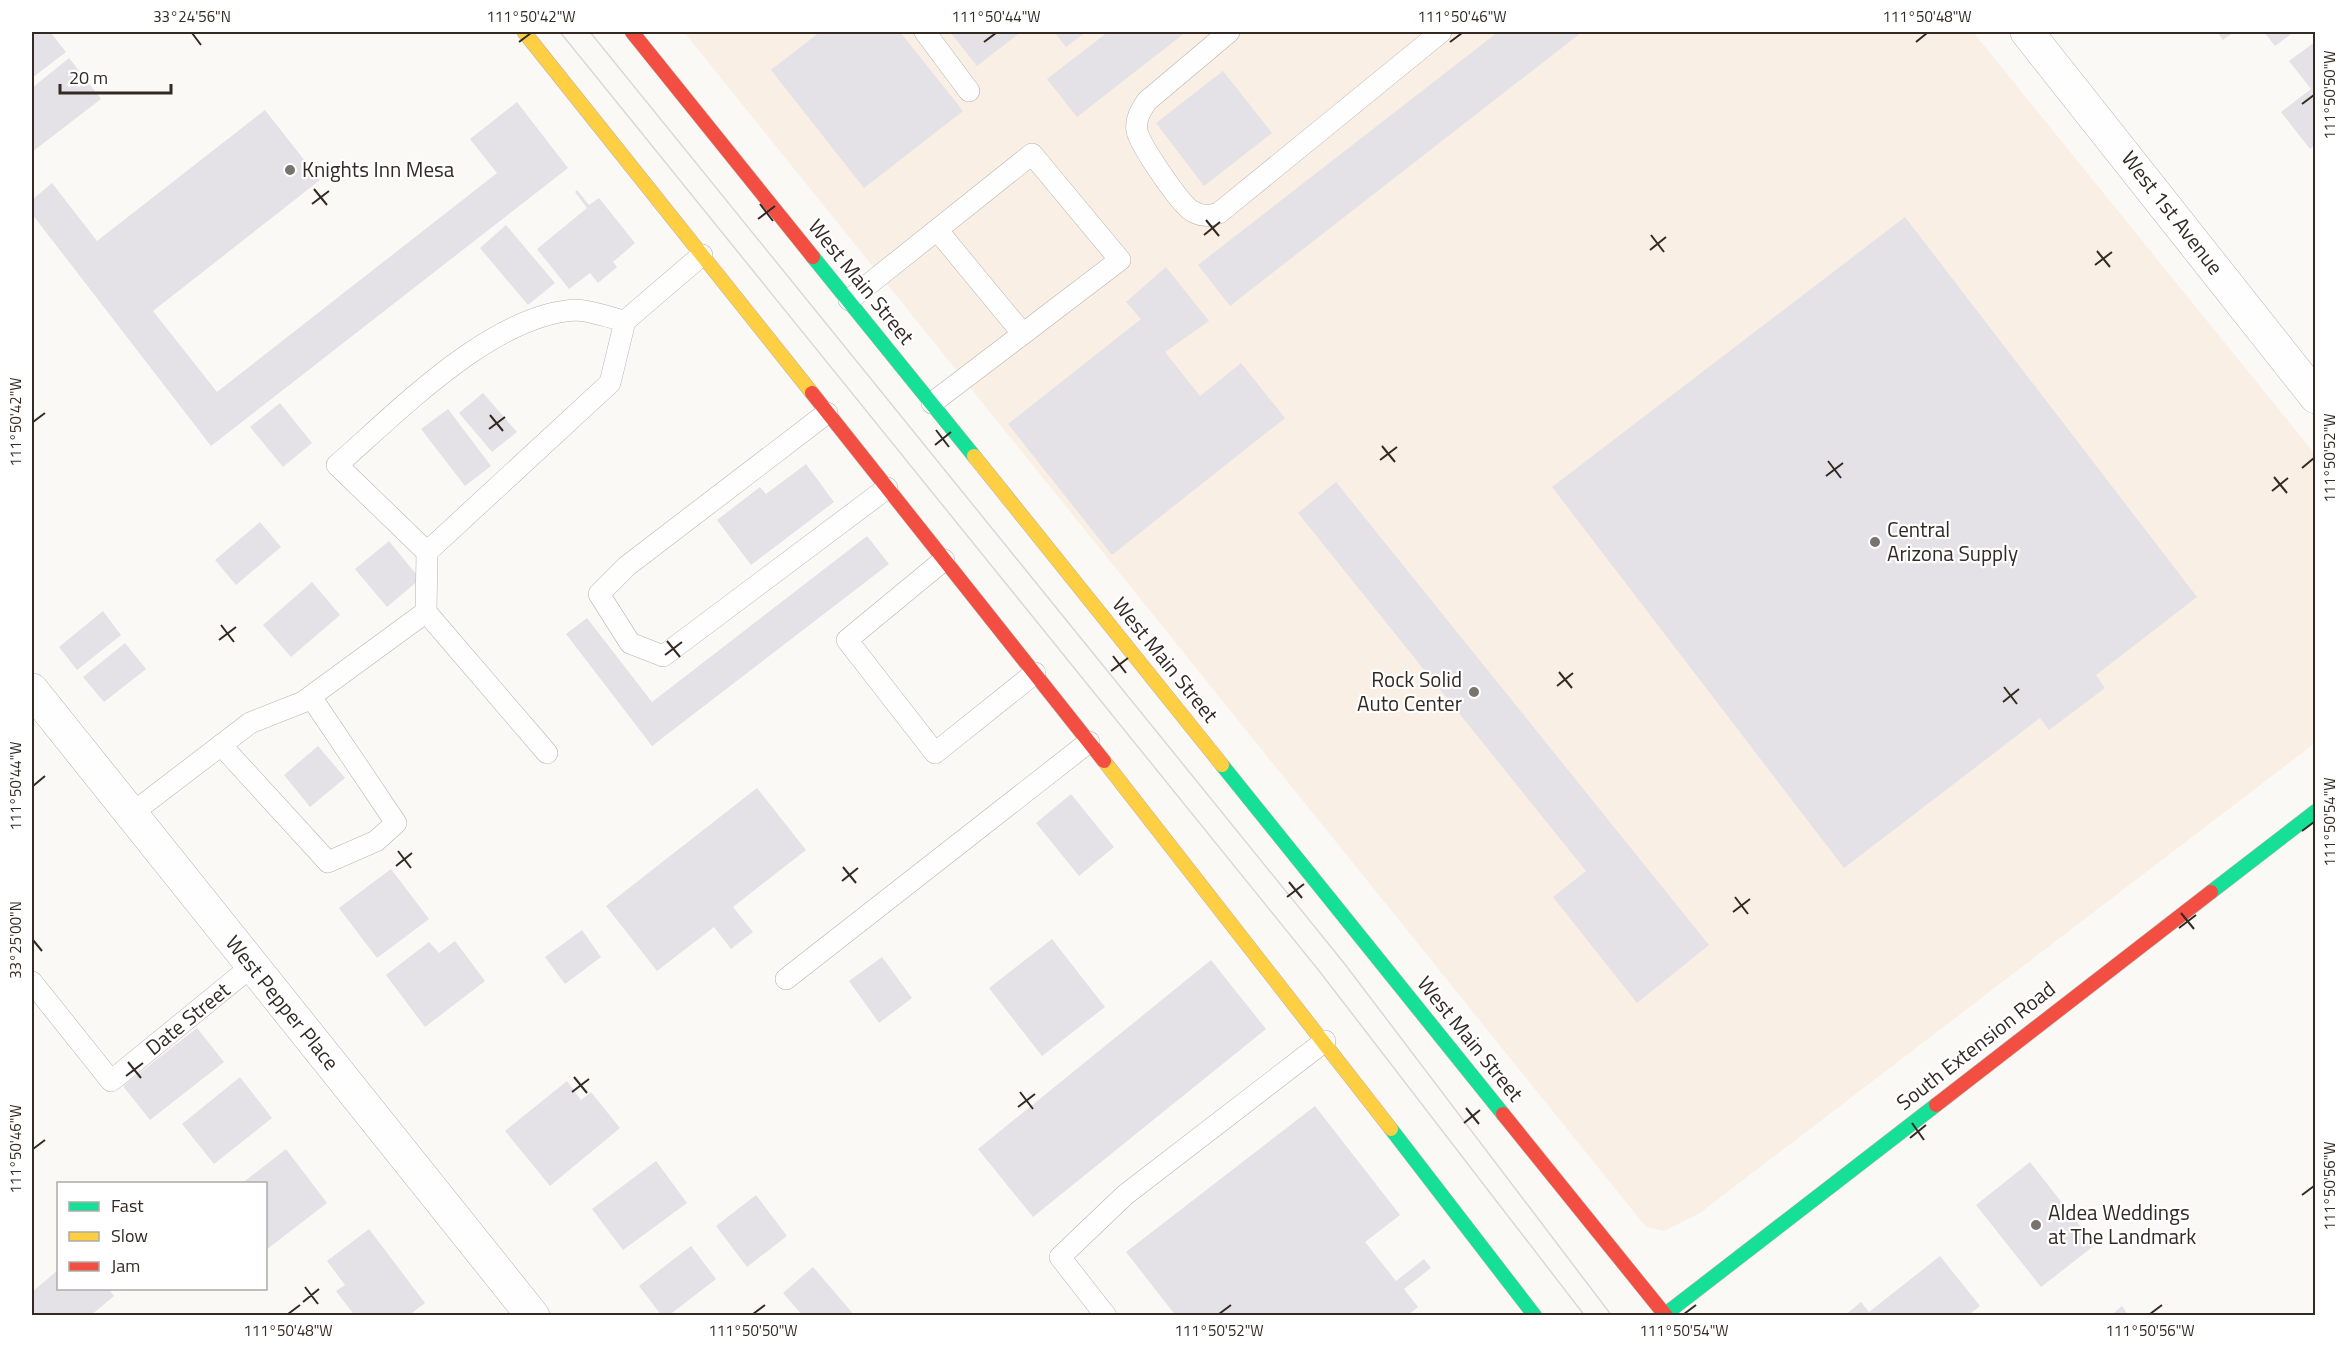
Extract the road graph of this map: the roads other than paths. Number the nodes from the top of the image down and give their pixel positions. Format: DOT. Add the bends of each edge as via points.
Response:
graph roads {
  1 [pos="524,32"];
  2 [pos="632,32"];
  3 [pos="925,32"];
  4 [pos="1229,32"];
  5 [pos="1441,32"];
  6 [pos="2027,32"];
  7 [pos="969,91"];
  8 [pos="938,231"];
  9 [pos="702,255"];
  10 [pos="849,300"];
  11 [pos="625,321"];
  12 [pos="1023,334"];
  13 [pos="2316,397"];
  14 [pos="932,403"];
  15 [pos="827,413"];
  16 [pos="887,488"];
  17 [pos="427,552"];
  18 [pos="944,560"];
  19 [pos="426,612"];
  20 [pos="1035,674"];
  21 [pos="32,690"];
  22 [pos="311,697"];
  23 [pos="1089,742"];
  24 [pos="221,745"];
  25 [pos="547,753"];
  26 [pos="2316,811"];
  27 [pos="131,814"];
  28 [pos="252,966"];
  29 [pos="786,979"];
  30 [pos="32,982"];
  31 [pos="1325,1041"];
  32 [pos="1665,1315"];
  33 [pos="533,1316"];
  34 [pos="1106,1316"];
  35 [pos="1535,1316"];
  1 -- 9 [label="main road"];
  2 -- 10 [label="main road, West Main Street"];
  3 -- 7 [label="lane"];
  4 -- 5 [label="lane" via="1147,101 1137,116 1144,150 1191,210 1206,217 1219,213"];
  6 -- 13 [label="street, West 1st Avenue"];
  8 -- 10 [label="lane"];
  8 -- 12 [label="lane"];
  8 -- 12 [label="lane" via="1032,154 1120,260"];
  9 -- 11 [label="lane"];
  9 -- 15 [label="main road"];
  10 -- 14 [label="main road, West Main Street"];
  11 -- 17 [label="lane" via="610,383"];
  11 -- 17 [label="lane" via="576,310 523,322 448,368 337,465"];
  12 -- 14 [label="lane"];
  14 -- 32 [label="main road, West Main Street"];
  15 -- 16 [label="main road"];
  15 -- 16 [label="lane" via="627,566 599,594 630,643 663,656"];
  16 -- 18 [label="main road"];
  17 -- 19 [label="lane"];
  18 -- 20 [label="main road"];
  18 -- 20 [label="lane" via="847,640 935,753"];
  19 -- 22 [label="lane"];
  19 -- 25 [label="lane"];
  20 -- 23 [label="main road"];
  21 -- 27 [label="street, West Pepper Place"];
  22 -- 24 [label="lane" via="250,723"];
  22 -- 24 [label="lane" via="396,823 376,841 328,862"];
  23 -- 29 [label="lane"];
  23 -- 31 [label="main road"];
  24 -- 27 [label="lane"];
  26 -- 32 [label="main road, South Extension Road"];
  27 -- 28 [label="street, West Pepper Place"];
  28 -- 30 [label="lane, Date Street" via="111,1081"];
  28 -- 33 [label="street, West Pepper Place"];
  31 -- 34 [label="lane" via="1125,1195 1060,1257"];
  31 -- 35 [label="main road"];
}
